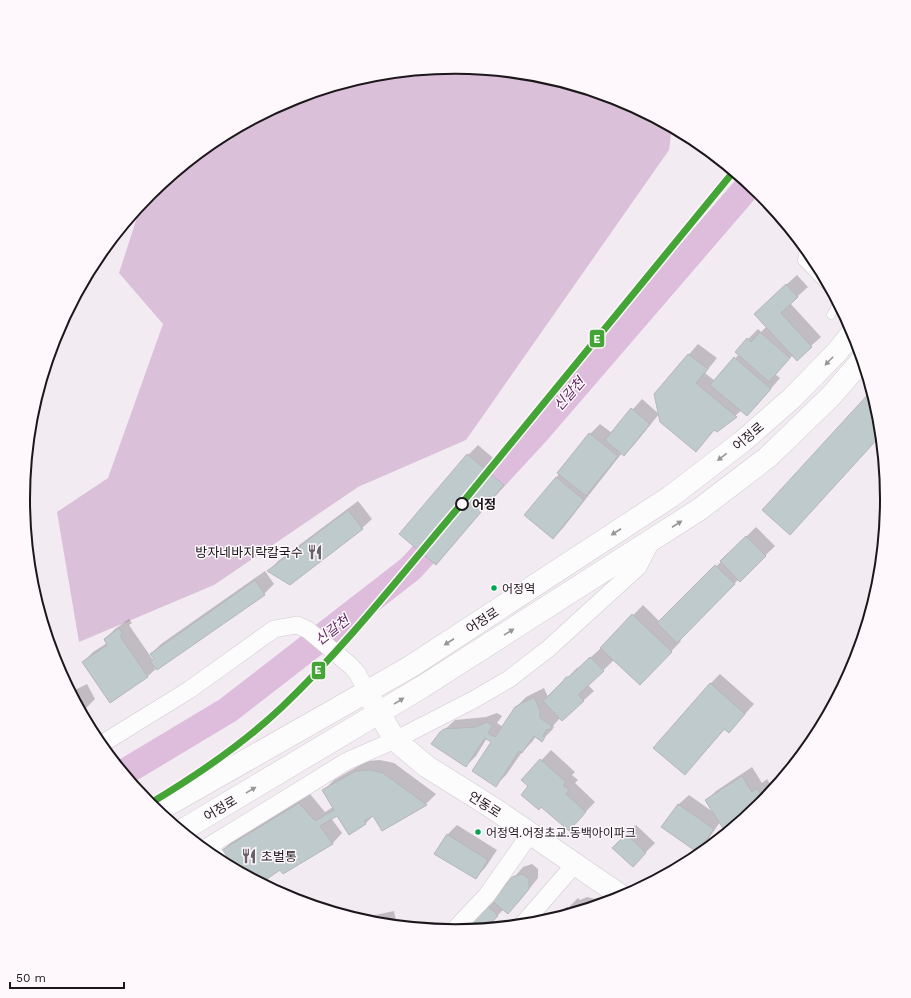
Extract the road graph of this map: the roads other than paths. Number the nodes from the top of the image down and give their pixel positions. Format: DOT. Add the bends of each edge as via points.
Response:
graph roads {
  1 [pos="803,254"];
  2 [pos="819,279"];
  3 [pos="835,307"];
  4 [pos="831,315"];
  5 [pos="849,337"];
  6 [pos="859,364"];
  7 [pos="652,540"];
  8 [pos="367,691"];
  9 [pos="379,714"];
  10 [pos="394,740"];
  11 [pos="106,741"];
  12 [pos="163,808"];
  13 [pos="186,829"];
  14 [pos="530,834"];
  15 [pos="210,846"];
  16 [pos="575,864"];
  17 [pos="617,893"];
  18 [pos="528,918"];
  19 [pos="459,924"];
  1 -- 2 [label="lane" via="802,261"];
  3 -- 4 [label="lane"];
  5 -- 8 [label="main road, 어정로, one-way" via="792,398 743,441 670,498 410,667"];
  7 -- 6 [label="main road, 어정로, one-way" via="700,509 768,457 831,396"];
  9 -- 7 [label="main road, 어정로, one-way"];
  7 -- 10 [label="street" via="638,567 542,653 503,682 473,700"];
  8 -- 9 [label="main road, 언동로"];
  8 -- 11 [label="street" via="351,666 308,630 297,625 274,629 189,690"];
  8 -- 12 [label="main road, 어정로"];
  9 -- 10 [label="main road, 언동로"];
  13 -- 9 [label="main road, 어정로, one-way"];
  10 -- 14 [label="main road, 언동로" via="426,766"];
  10 -- 15 [label="street" via="347,761"];
  14 -- 16 [label="main road, 언동로"];
  14 -- 19 [label="street" via="487,895"];
  16 -- 17 [label="main road, 언동로"];
  16 -- 18 [label="street"];
}
